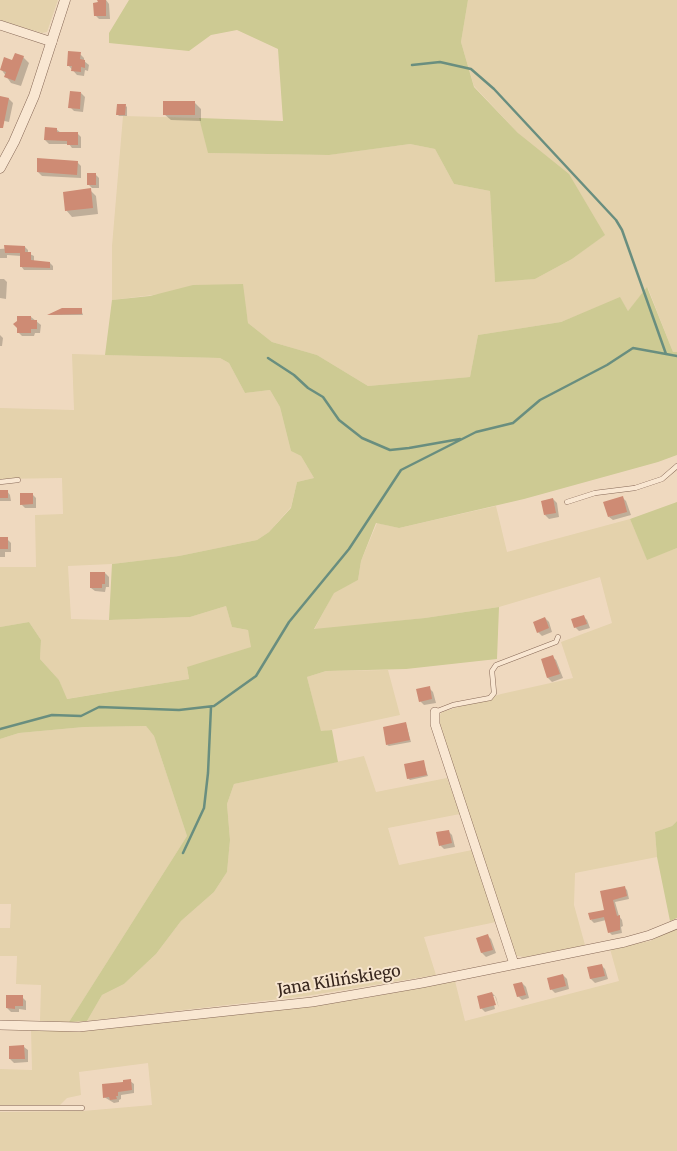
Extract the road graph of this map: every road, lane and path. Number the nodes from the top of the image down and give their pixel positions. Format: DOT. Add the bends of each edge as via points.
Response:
graph roads {
  1 [pos="65,0"];
  2 [pos="0,24"];
  3 [pos="52,42"];
  4 [pos="0,168"];
  5 [pos="677,466"];
  6 [pos="18,480"];
  7 [pos="0,482"];
  8 [pos="567,502"];
  9 [pos="558,638"];
  10 [pos="435,712"];
  11 [pos="677,924"];
  12 [pos="514,964"];
  13 [pos="0,1024"];
  14 [pos="0,1108"];
  15 [pos="82,1108"];
  1 -- 3 [label="street"];
  2 -- 3 [label="street"];
  3 -- 4 [label="street" via="28,112"];
  5 -- 8 [label="lane" via="662,479"];
  6 -- 7 [label="lane"];
  9 -- 10 [label="lane" via="556,642 496,665 492,671 494,693 490,698"];
  10 -- 12 [label="street" via="434,724"];
  11 -- 12 [label="street, Jana Kilińskiego" via="638,939"];
  12 -- 13 [label="street, Jana Kilińskiego" via="422,983 276,1006 79,1027"];
  14 -- 15 [label="lane"];
}
